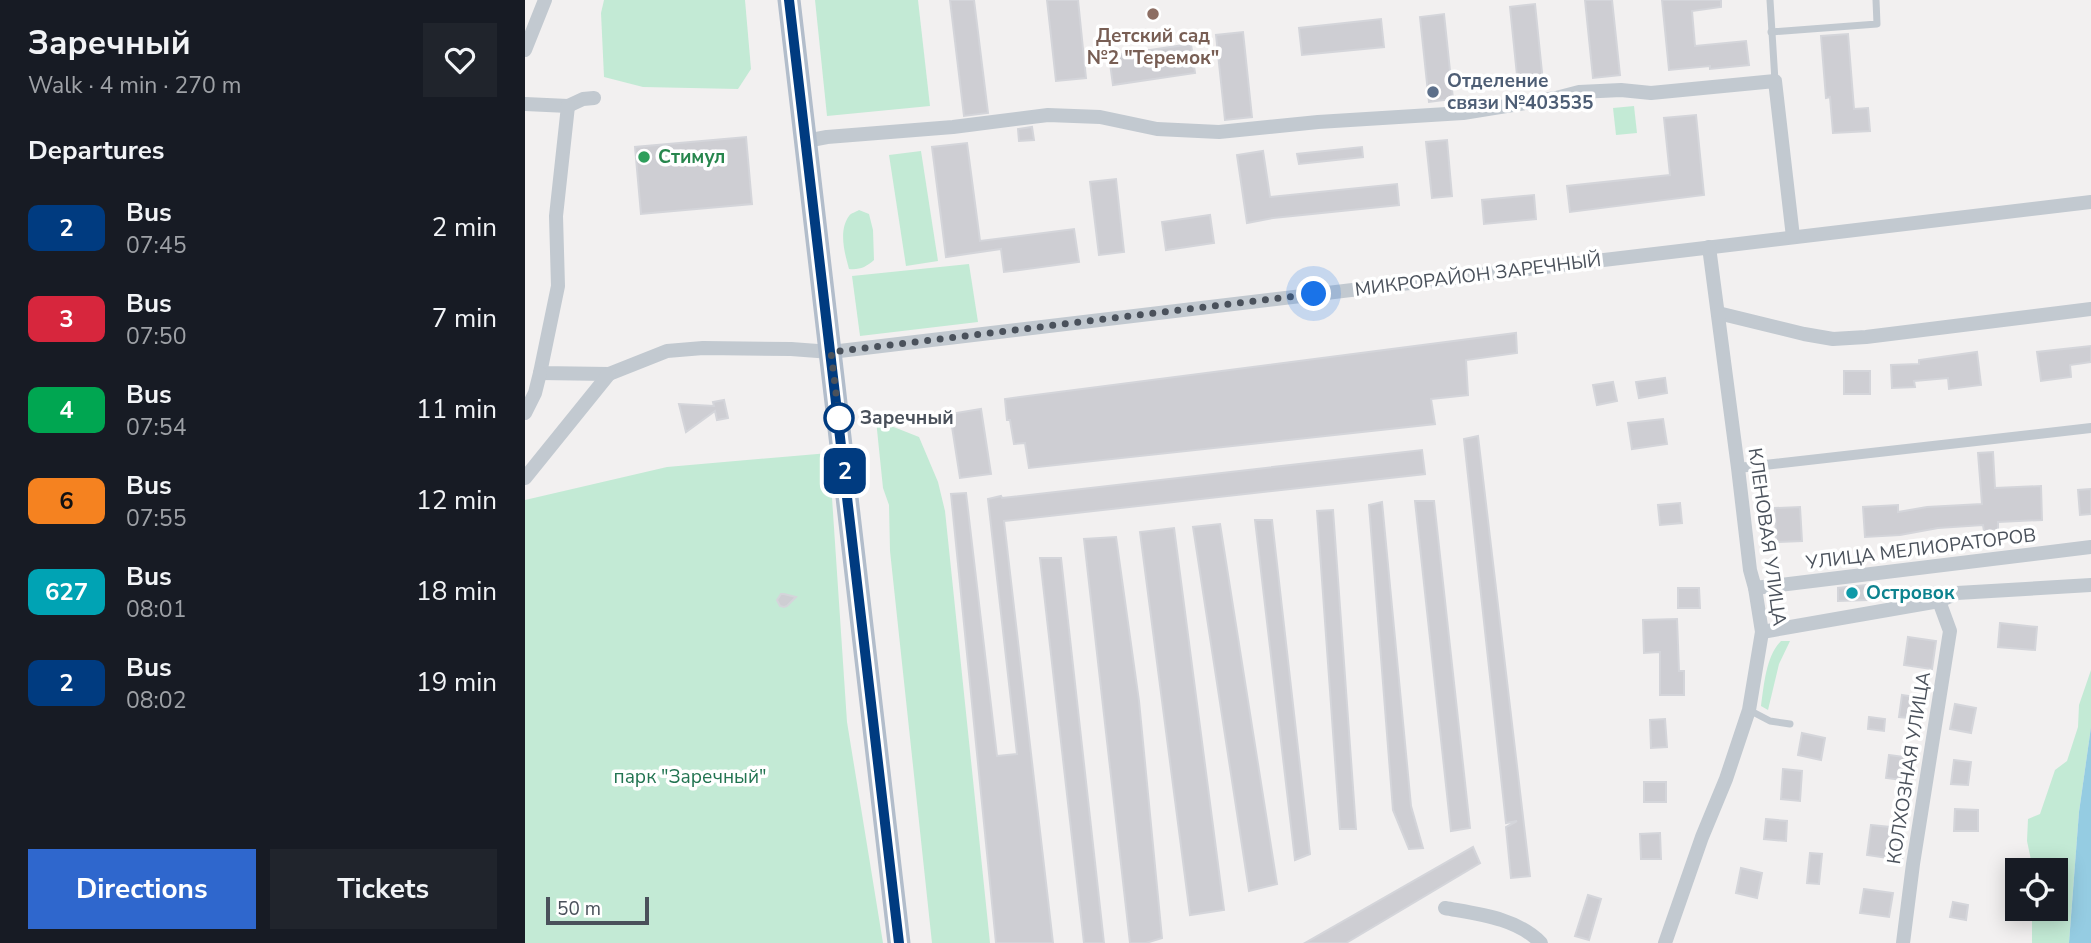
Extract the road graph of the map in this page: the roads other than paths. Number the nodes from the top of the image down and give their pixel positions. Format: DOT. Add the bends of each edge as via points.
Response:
graph roads {
  1 [pos="545,0"];
  2 [pos="789,0"];
  3 [pos="1770,0"];
  4 [pos="1876,0"];
  5 [pos="1771,32"];
  6 [pos="525,50"];
  7 [pos="1775,81"];
  8 [pos="594,98"];
  9 [pos="525,104"];
  10 [pos="568,106"];
  11 [pos="806,141"];
  12 [pos="2091,202"];
  13 [pos="1793,237"];
  14 [pos="1709,247"];
  15 [pos="2091,309"];
  16 [pos="1718,313"];
  17 [pos="831,352"];
  18 [pos="540,373"];
  19 [pos="609,374"];
  20 [pos="525,413"];
  21 [pos="2091,428"];
  22 [pos="1738,468"];
  23 [pos="525,478"];
  24 [pos="2091,547"];
  25 [pos="2091,585"];
  26 [pos="1755,588"];
  27 [pos="1938,601"];
  28 [pos="1762,632"];
  29 [pos="1749,710"];
  30 [pos="1790,724"];
  31 [pos="1445,908"];
  32 [pos="899,943"];
  33 [pos="1541,943"];
  34 [pos="1665,943"];
  35 [pos="1903,943"];
  1 -- 6 [label="street"];
  2 -- 11 [label="main road"];
  3 -- 5 [label="lane"];
  4 -- 5 [label="lane" via="1877,24"];
  5 -- 7 [label="lane"];
  7 -- 11 [label="street" via="1651,93 1579,92 1463,113 1219,132 1048,115"];
  7 -- 13 [label="street"];
  8 -- 10 [label="street"];
  9 -- 10 [label="street"];
  10 -- 18 [label="street" via="556,216 558,286"];
  11 -- 17 [label="main road"];
  12 -- 13 [label="street, МИКРОРАЙОН ЗАРЕЧНЫЙ"];
  13 -- 14 [label="street, МИКРОРАЙОН ЗАРЕЧНЫЙ"];
  14 -- 16 [label="street, КЛЕНОВАЯ УЛИЦА"];
  14 -- 17 [label="street, МИКРОРАЙОН ЗАРЕЧНЫЙ"];
  15 -- 16 [label="street" via="1833,339"];
  16 -- 22 [label="street, КЛЕНОВАЯ УЛИЦА"];
  17 -- 19 [label="street, МИКРОРАЙОН ЗАРЕЧНЫЙ" via="667,351"];
  17 -- 32 [label="main road"];
  18 -- 19 [label="street"];
  18 -- 20 [label="street"];
  19 -- 23 [label="street"];
  21 -- 22 [label="street"];
  22 -- 26 [label="street, КЛЕНОВАЯ УЛИЦА"];
  24 -- 26 [label="street, УЛИЦА МЕЛИОРАТОРОВ"];
  25 -- 27 [label="street" via="1957,593"];
  26 -- 28 [label="street, КЛЕНОВАЯ УЛИЦА"];
  27 -- 28 [label="street"];
  27 -- 35 [label="street, КОЛХОЗНАЯ УЛИЦА" via="1950,631"];
  28 -- 29 [label="street, КЛЕНОВАЯ УЛИЦА"];
  29 -- 30 [label="lane"];
  29 -- 34 [label="street, КЛЕНОВАЯ УЛИЦА"];
  31 -- 33 [label="street" via="1499,919"];
}
